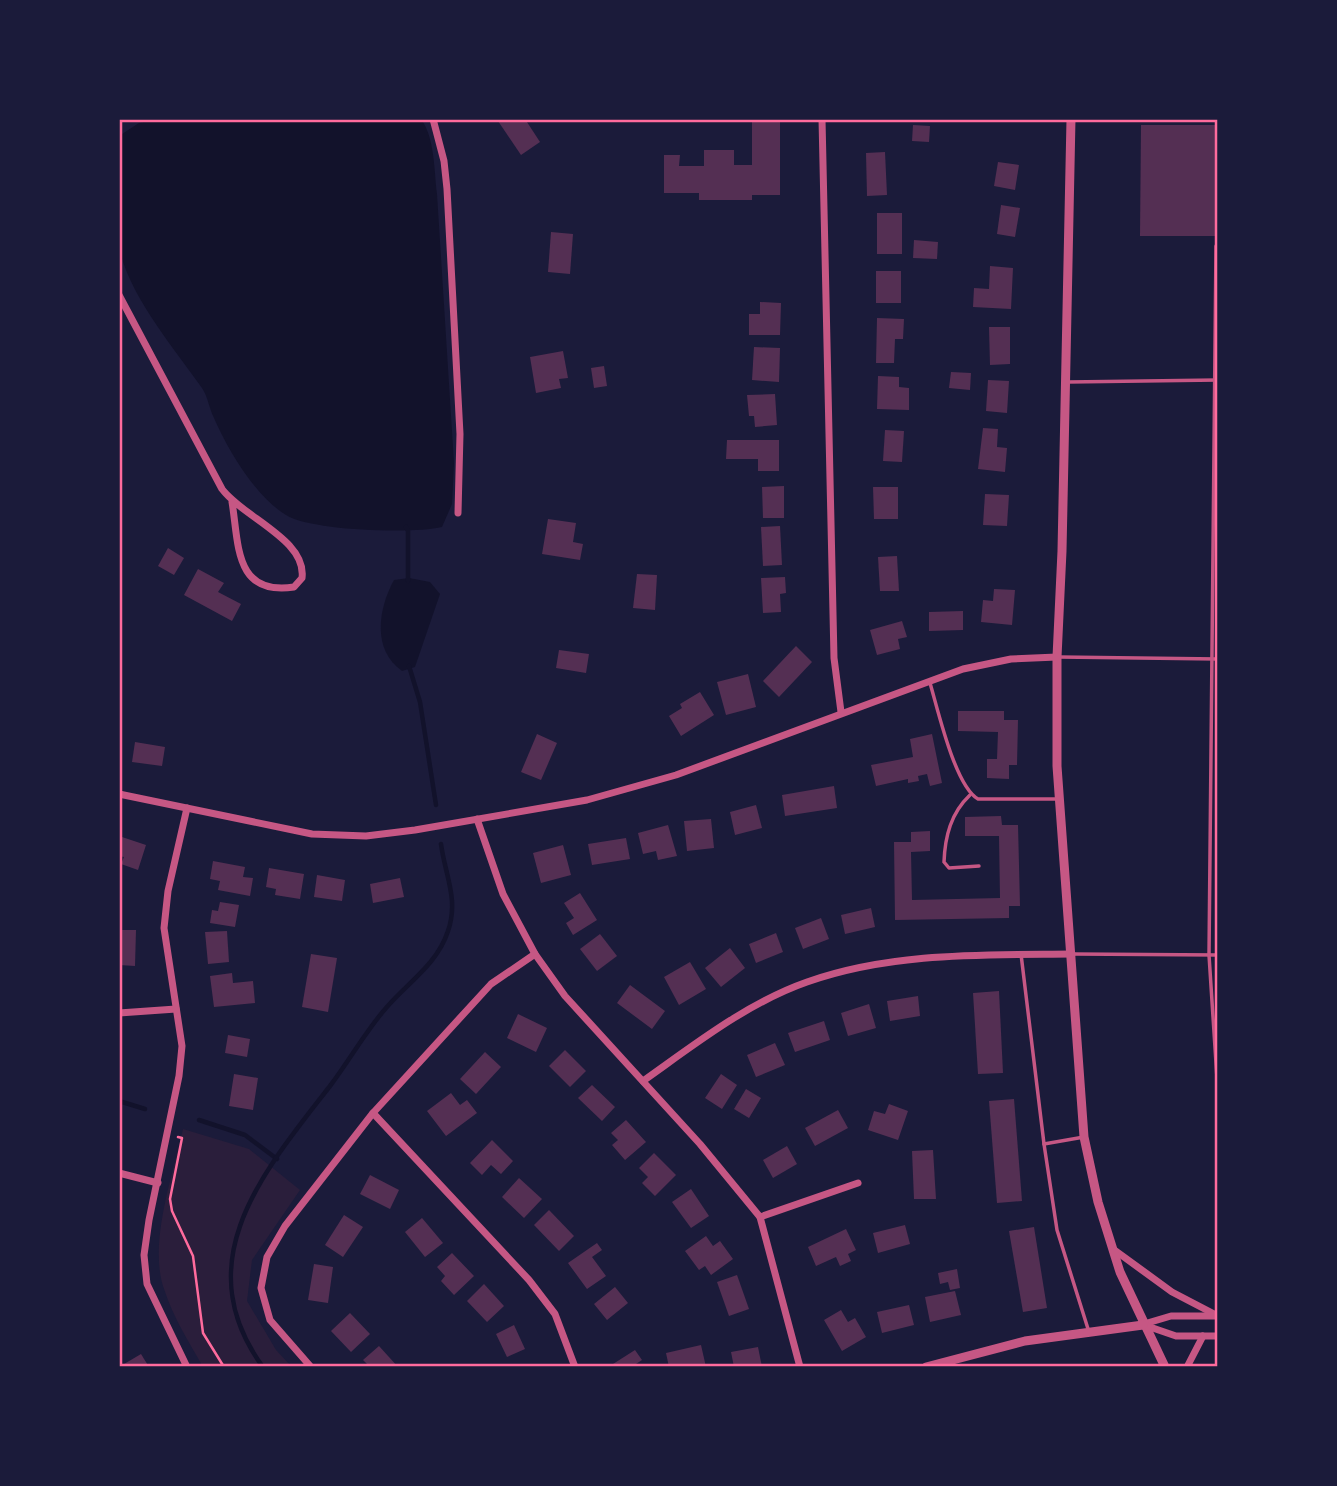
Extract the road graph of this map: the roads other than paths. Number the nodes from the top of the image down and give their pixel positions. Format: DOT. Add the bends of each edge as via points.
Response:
graph roads {
  1 [pos="433,119"];
  2 [pos="822,119"];
  3 [pos="1071,119"];
  4 [pos="1216,246"];
  5 [pos="119,295"];
  6 [pos="1216,380"];
  7 [pos="1066,382"];
  8 [pos="232,502"];
  9 [pos="458,513"];
  10 [pos="1057,657"];
  11 [pos="1211,659"];
  12 [pos="1218,659"];
  13 [pos="930,681"];
  14 [pos="841,712"];
  15 [pos="119,794"];
  16 [pos="970,795"];
  17 [pos="1060,799"];
  18 [pos="187,808"];
  19 [pos="477,819"];
  20 [pos="979,866"];
  21 [pos="535,954"];
  22 [pos="1021,954"];
  23 [pos="1072,954"];
  24 [pos="1209,955"];
  25 [pos="1218,955"];
  26 [pos="176,1009"];
  27 [pos="119,1013"];
  28 [pos="643,1081"];
  29 [pos="1218,1094"];
  30 [pos="373,1113"];
  31 [pos="1084,1136"];
  32 [pos="1044,1144"];
  33 [pos="119,1173"];
  34 [pos="158,1183"];
  35 [pos="858,1183"];
  36 [pos="760,1217"];
  37 [pos="1113,1249"];
  38 [pos="1218,1316"];
  39 [pos="1143,1325"];
  40 [pos="1089,1332"];
  41 [pos="1203,1336"];
  42 [pos="1218,1336"];
  43 [pos="187,1367"];
  44 [pos="311,1367"];
  45 [pos="575,1367"];
  46 [pos="800,1367"];
  47 [pos="926,1367"];
  48 [pos="1164,1367"];
  49 [pos="1187,1367"];
  1 -- 9 [label="street" via="447,189 461,466"];
  2 -- 14 [label="street" via="834,659"];
  3 -- 7 [label="street"];
  4 -- 6 [label="lane"];
  5 -- 8 [label="street"];
  6 -- 7 [label="lane"];
  6 -- 11 [label="lane"];
  7 -- 10 [label="street"];
  8 -- 8 [label="street" via="300,556 302,578 294,587 264,585 242,566"];
  10 -- 11 [label="lane"];
  10 -- 13 [label="street" via="1011,659"];
  10 -- 17 [label="street"];
  11 -- 12 [label="lane"];
  11 -- 24 [label="lane"];
  13 -- 14 [label="street"];
  13 -- 16 [label="lane"];
  14 -- 19 [label="street" via="676,775 587,800"];
  15 -- 18 [label="street"];
  16 -- 17 [label="lane" via="978,799"];
  16 -- 20 [label="lane" via="954,815 944,862 949,868"];
  17 -- 23 [label="street"];
  18 -- 19 [label="street" via="312,834 366,836"];
  18 -- 26 [label="street" via="164,928"];
  19 -- 21 [label="street" via="503,894"];
  21 -- 28 [label="street" via="573,1005"];
  21 -- 30 [label="street" via="491,984"];
  22 -- 23 [label="street"];
  22 -- 28 [label="street" via="941,956 865,965 806,982 708,1035"];
  22 -- 32 [label="lane"];
  23 -- 24 [label="lane"];
  23 -- 31 [label="street"];
  24 -- 25 [label="lane"];
  24 -- 29 [label="lane"];
  26 -- 27 [label="street"];
  26 -- 34 [label="street" via="182,1046"];
  28 -- 36 [label="street"];
  30 -- 44 [label="street" via="267,1257 261,1288 270,1320"];
  30 -- 45 [label="street" via="529,1280 555,1314"];
  31 -- 32 [label="lane"];
  31 -- 37 [label="street"];
  32 -- 40 [label="lane" via="1057,1230"];
  33 -- 34 [label="street"];
  34 -- 43 [label="street" via="144,1255 148,1284"];
  35 -- 36 [label="street"];
  36 -- 46 [label="street"];
  37 -- 38 [label="street" via="1172,1292"];
  37 -- 39 [label="street"];
  38 -- 39 [label="street" via="1171,1316"];
  39 -- 40 [label="street"];
  39 -- 41 [label="street" via="1175,1336"];
  39 -- 48 [label="street"];
  40 -- 47 [label="street" via="1025,1341"];
  41 -- 42 [label="street"];
  41 -- 49 [label="street"];
}
